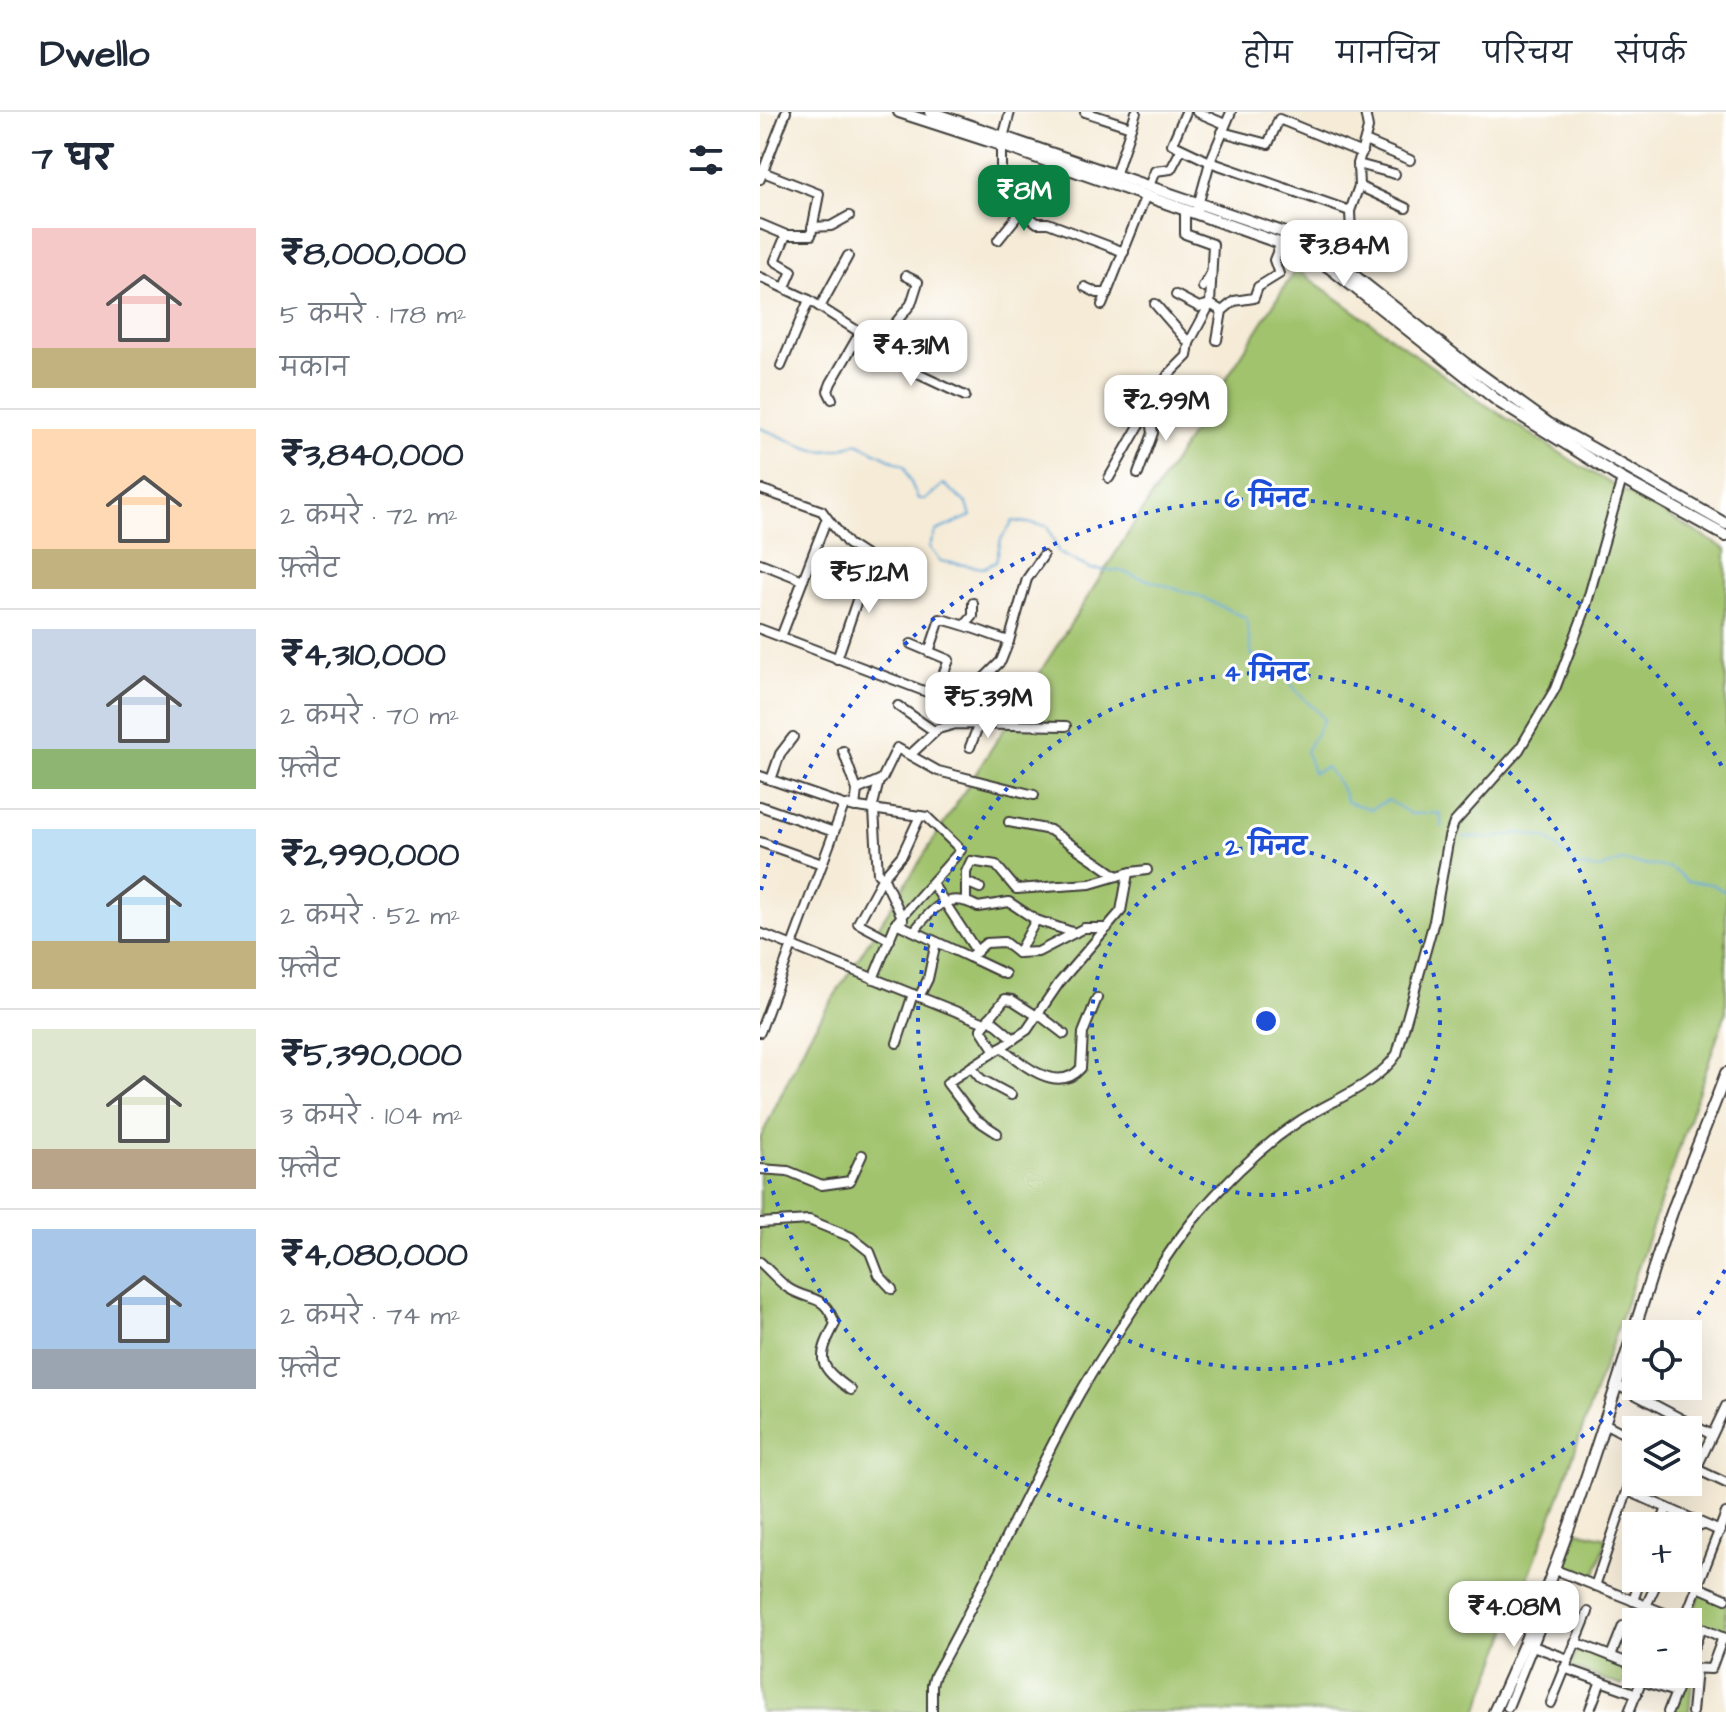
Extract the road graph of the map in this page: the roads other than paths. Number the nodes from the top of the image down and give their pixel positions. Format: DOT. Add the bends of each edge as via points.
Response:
graph roads {
  1 [pos="786,112"];
  2 [pos="899,112"];
  3 [pos="930,112"];
  4 [pos="1010,112"];
  5 [pos="1085,112"];
  6 [pos="1136,112"];
  7 [pos="1186,112"];
  8 [pos="1197,112"];
  9 [pos="1231,112"];
  10 [pos="1365,112"];
  11 [pos="1131,127"];
  12 [pos="1355,127"];
  13 [pos="1223,128"];
  14 [pos="1365,138"];
  15 [pos="1002,140"];
  16 [pos="1181,150"];
  17 [pos="1362,153"];
  18 [pos="1410,160"];
  19 [pos="1210,162"];
  20 [pos="1358,164"];
  21 [pos="1395,174"];
  22 [pos="761,176"];
  23 [pos="1115,176"];
  24 [pos="1359,186"];
  25 [pos="1148,191"];
  26 [pos="1406,208"];
  27 [pos="1023,209"];
  28 [pos="1193,209"];
  29 [pos="1350,211"];
  30 [pos="849,216"];
  31 [pos="760,224"];
  32 [pos="812,227"];
  33 [pos="786,235"];
  34 [pos="998,240"];
  35 [pos="1281,243"];
  36 [pos="1124,252"];
  37 [pos="848,256"];
  38 [pos="1388,263"];
  39 [pos="1213,268"];
  40 [pos="906,276"];
  41 [pos="760,277"];
  42 [pos="785,287"];
  43 [pos="1085,287"];
  44 [pos="1203,287"];
  45 [pos="1107,293"];
  46 [pos="1176,295"];
  47 [pos="809,300"];
  48 [pos="1155,304"];
  49 [pos="1210,304"];
  50 [pos="1102,305"];
  51 [pos="820,307"];
  52 [pos="1222,311"];
  53 [pos="860,333"];
  54 [pos="1217,340"];
  55 [pos="1189,343"];
  56 [pos="878,344"];
  57 [pos="781,366"];
  58 [pos="965,396"];
  59 [pos="832,399"];
  60 [pos="1149,407"];
  61 [pos="1138,474"];
  62 [pos="1109,478"];
  63 [pos="1622,479"];
  64 [pos="760,489"];
  65 [pos="827,518"];
  66 [pos="1726,524"];
  67 [pos="1726,536"];
  68 [pos="1043,556"];
  69 [pos="760,563"];
  70 [pos="803,580"];
  71 [pos="973,603"];
  72 [pos="966,624"];
  73 [pos="760,629"];
  74 [pos="781,637"];
  75 [pos="1009,641"];
  76 [pos="911,644"];
  77 [pos="929,652"];
  78 [pos="837,659"];
  79 [pos="977,685"];
  80 [pos="898,706"];
  81 [pos="979,724"];
  82 [pos="1066,726"];
  83 [pos="934,731"];
  84 [pos="793,737"];
  85 [pos="970,747"];
  86 [pos="843,751"];
  87 [pos="910,755"];
  88 [pos="760,776"];
  89 [pos="771,780"];
  90 [pos="879,781"];
  91 [pos="857,790"];
  92 [pos="1034,795"];
  93 [pos="844,805"];
  94 [pos="760,806"];
  95 [pos="855,807"];
  96 [pos="873,810"];
  97 [pos="920,816"];
  98 [pos="1009,822"];
  99 [pos="834,832"];
  100 [pos="760,842"];
  101 [pos="961,850"];
  102 [pos="971,861"];
  103 [pos="822,864"];
  104 [pos="1147,870"];
  105 [pos="1128,873"];
  106 [pos="1117,876"];
  107 [pos="883,877"];
  108 [pos="966,882"];
  109 [pos="932,883"];
  110 [pos="980,888"];
  111 [pos="966,900"];
  112 [pos="945,903"];
  113 [pos="1036,920"];
  114 [pos="900,921"];
  115 [pos="1107,928"];
  116 [pos="915,930"];
  117 [pos="760,933"];
  118 [pos="1075,933"];
  119 [pos="772,937"];
  120 [pos="890,940"];
  121 [pos="936,942"];
  122 [pos="792,945"];
  123 [pos="1018,953"];
  124 [pos="973,955"];
  125 [pos="787,958"];
  126 [pos="1005,974"];
  127 [pos="873,979"];
  128 [pos="916,995"];
  129 [pos="1097,998"];
  130 [pos="1037,1015"];
  131 [pos="987,1020"];
  132 [pos="760,1032"];
  133 [pos="1064,1034"];
  134 [pos="1014,1039"];
  135 [pos="897,1043"];
  136 [pos="998,1049"];
  137 [pos="971,1067"];
  138 [pos="1726,1073"];
  139 [pos="1011,1095"];
  140 [pos="997,1133"];
  141 [pos="862,1155"];
  142 [pos="760,1169"];
  143 [pos="760,1223"];
  144 [pos="760,1262"];
  145 [pos="892,1289"];
  146 [pos="1617,1385"];
  147 [pos="851,1390"];
  148 [pos="1726,1406"];
  149 [pos="1604,1423"];
  150 [pos="1622,1433"];
  151 [pos="1712,1435"];
  152 [pos="1702,1451"];
  153 [pos="1702,1472"];
  154 [pos="1726,1483"];
  155 [pos="1626,1496"];
  156 [pos="1639,1496"];
  157 [pos="1667,1508"];
  158 [pos="1665,1512"];
  159 [pos="1726,1513"];
  160 [pos="1705,1525"];
  161 [pos="1702,1526"];
  162 [pos="1720,1531"];
  163 [pos="1553,1569"];
  164 [pos="1702,1577"];
  165 [pos="1595,1586"];
  166 [pos="1702,1589"];
  167 [pos="1636,1592"];
  168 [pos="1652,1592"];
  169 [pos="1726,1599"];
  170 [pos="1633,1601"];
  171 [pos="1550,1603"];
  172 [pos="1646,1606"];
  173 [pos="1649,1608"];
  174 [pos="1588,1612"];
  175 [pos="1622,1628"];
  176 [pos="1702,1628"];
  177 [pos="1724,1638"];
  178 [pos="1575,1642"];
  179 [pos="1529,1645"];
  180 [pos="1611,1656"];
  181 [pos="1568,1659"];
  182 [pos="1622,1660"];
  183 [pos="1564,1668"];
  184 [pos="1702,1668"];
  185 [pos="1601,1681"];
  186 [pos="1639,1688"];
  187 [pos="1666,1688"];
  188 [pos="1677,1688"];
  189 [pos="1691,1688"];
  190 [pos="1675,1692"];
  191 [pos="1637,1694"];
  192 [pos="1551,1703"];
  193 [pos="1508,1707"];
  194 [pos="932,1712"];
  195 [pos="1494,1712"];
  196 [pos="1589,1712"];
  197 [pos="1629,1712"];
  198 [pos="1668,1712"];
  199 [pos="1692,1712"];
  1 -- 22 [label="street"];
  2 -- 15 [label="street"];
  3 -- 15 [label="street"];
  4 -- 15 [label="street"];
  5 -- 11 [label="street"];
  6 -- 11 [label="street"];
  7 -- 16 [label="street" via="1172,144"];
  8 -- 13 [label="street"];
  9 -- 13 [label="street"];
  10 -- 14 [label="street"];
  11 -- 23 [label="street"];
  12 -- 14 [label="street"];
  13 -- 17 [label="street" via="1268,144 1279,119"];
  13 -- 19 [label="street"];
  14 -- 17 [label="street"];
  14 -- 18 [label="street"];
  15 -- 23 [label="street"];
  15 -- 25 [label="street"];
  15 -- 27 [label="street" via="1001,174"];
  16 -- 19 [label="street"];
  16 -- 25 [label="street" via="1171,169 1155,171"];
  17 -- 20 [label="street"];
  19 -- 28 [label="street"];
  19 -- 29 [label="street"];
  20 -- 21 [label="street"];
  20 -- 24 [label="street"];
  22 -- 32 [label="street" via="819,194"];
  23 -- 25 [label="street"];
  24 -- 26 [label="street"];
  24 -- 29 [label="street"];
  25 -- 28 [label="street"];
  25 -- 36 [label="street"];
  27 -- 34 [label="street"];
  27 -- 36 [label="street" via="1037,223"];
  28 -- 35 [label="street"];
  28 -- 39 [label="street" via="1185,234 1213,244"];
  28 -- 66 [label="street" via="1318,247 1548,423"];
  29 -- 38 [label="street" via="1351,234"];
  30 -- 32 [label="street" via="831,226"];
  31 -- 33 [label="street"];
  32 -- 33 [label="street" via="811,235"];
  33 -- 42 [label="street" via="775,261 792,271"];
  35 -- 52 [label="street" via="1274,260 1279,274 1258,287 1254,298 1234,301"];
  35 -- 63 [label="street" via="1330,268 1499,402"];
  36 -- 45 [label="street"];
  37 -- 51 [label="street"];
  39 -- 44 [label="street"];
  39 -- 49 [label="street"];
  40 -- 56 [label="street" via="918,282 911,304"];
  41 -- 42 [label="street"];
  42 -- 47 [label="street"];
  43 -- 45 [label="street"];
  45 -- 50 [label="street"];
  46 -- 49 [label="street" via="1199,307"];
  47 -- 51 [label="street"];
  47 -- 57 [label="street"];
  48 -- 55 [label="street"];
  49 -- 52 [label="street"];
  49 -- 55 [label="street"];
  51 -- 53 [label="street"];
  52 -- 54 [label="street"];
  53 -- 56 [label="street"];
  53 -- 59 [label="street" via="831,383"];
  55 -- 60 [label="street" via="1187,356"];
  56 -- 58 [label="street" via="916,372"];
  60 -- 61 [label="street" via="1153,433"];
  60 -- 62 [label="street"];
  63 -- 67 [label="street"];
  63 -- 194 [label="street" via="1584,613 1555,689 1519,750 1454,823 1400,1047 1391,1063 1253,1157 1178,1240 1076,1400 935,1675"];
  64 -- 65 [label="street" via="822,511"];
  65 -- 70 [label="street"];
  65 -- 78 [label="street" via="848,544 871,559"];
  68 -- 75 [label="street" via="1027,579"];
  69 -- 70 [label="street"];
  70 -- 74 [label="street"];
  71 -- 72 [label="street" via="973,616"];
  72 -- 75 [label="street"];
  72 -- 77 [label="street" via="940,619"];
  73 -- 74 [label="street"];
  74 -- 78 [label="street"];
  75 -- 79 [label="street" via="1001,661"];
  76 -- 77 [label="street"];
  77 -- 78 [label="street" via="949,660 932,694"];
  80 -- 83 [label="street"];
  81 -- 82 [label="street"];
  81 -- 83 [label="street"];
  81 -- 85 [label="street"];
  83 -- 87 [label="street"];
  84 -- 89 [label="street"];
  86 -- 91 [label="street"];
  87 -- 90 [label="street" via="895,748"];
  87 -- 92 [label="street" via="938,771"];
  88 -- 89 [label="street"];
  89 -- 93 [label="street"];
  90 -- 91 [label="street"];
  90 -- 96 [label="street"];
  91 -- 95 [label="street"];
  93 -- 95 [label="street"];
  93 -- 99 [label="street"];
  94 -- 99 [label="street"];
  95 -- 96 [label="street"];
  96 -- 97 [label="street"];
  96 -- 107 [label="street" via="878,874"];
  97 -- 101 [label="street"];
  97 -- 107 [label="street" via="902,855"];
  98 -- 106 [label="street" via="1050,830"];
  99 -- 103 [label="street"];
  100 -- 103 [label="street"];
  101 -- 102 [label="street"];
  101 -- 109 [label="street"];
  102 -- 106 [label="street" via="996,865 1016,889 1090,884"];
  102 -- 108 [label="street"];
  103 -- 122 [label="street"];
  104 -- 105 [label="street"];
  105 -- 106 [label="street"];
  105 -- 115 [label="street" via="1121,911"];
  107 -- 114 [label="street"];
  107 -- 120 [label="street" via="858,923"];
  108 -- 110 [label="street"];
  108 -- 111 [label="street"];
  109 -- 112 [label="street"];
  109 -- 114 [label="street"];
  111 -- 112 [label="street"];
  111 -- 113 [label="street" via="978,907 1009,902"];
  112 -- 116 [label="street" via="930,910"];
  112 -- 124 [label="street"];
  113 -- 118 [label="street"];
  113 -- 123 [label="street"];
  114 -- 116 [label="street"];
  114 -- 120 [label="street"];
  115 -- 118 [label="street"];
  115 -- 130 [label="street"];
  116 -- 121 [label="street"];
  117 -- 119 [label="street"];
  118 -- 123 [label="street" via="1038,952"];
  119 -- 122 [label="street"];
  119 -- 125 [label="street"];
  120 -- 127 [label="street"];
  121 -- 124 [label="street"];
  121 -- 128 [label="street" via="928,979"];
  122 -- 125 [label="street"];
  122 -- 127 [label="street"];
  123 -- 124 [label="street" via="1004,942 986,943"];
  124 -- 126 [label="street"];
  125 -- 132 [label="street"];
  127 -- 128 [label="street"];
  128 -- 131 [label="street"];
  128 -- 135 [label="street"];
  129 -- 136 [label="street" via="1083,1033 1082,1063 1071,1077 1038,1073"];
  130 -- 131 [label="street" via="1007,998"];
  130 -- 133 [label="street"];
  130 -- 134 [label="street"];
  131 -- 134 [label="street"];
  131 -- 136 [label="street" via="981,1031"];
  134 -- 136 [label="street"];
  136 -- 137 [label="street"];
  137 -- 139 [label="street" via="984,1082"];
  137 -- 140 [label="street" via="947,1083 974,1118"];
  138 -- 146 [label="street" via="1670,1218"];
  141 -- 142 [label="street" via="850,1181 822,1185 788,1171"];
  143 -- 145 [label="street" via="809,1220 851,1237 870,1252 879,1275"];
  144 -- 147 [label="street" via="789,1289 818,1298 830,1309 835,1324 821,1359"];
  146 -- 149 [label="street"];
  146 -- 151 [label="street"];
  148 -- 151 [label="street"];
  149 -- 150 [label="street"];
  149 -- 163 [label="street"];
  151 -- 152 [label="street"];
  153 -- 154 [label="street"];
  155 -- 165 [label="street"];
  156 -- 157 [label="street"];
  157 -- 158 [label="street"];
  157 -- 160 [label="street"];
  159 -- 162 [label="street"];
  160 -- 161 [label="street"];
  160 -- 162 [label="street"];
  162 -- 164 [label="street"];
  163 -- 165 [label="street"];
  163 -- 179 [label="street"];
  165 -- 170 [label="street"];
  166 -- 169 [label="street"];
  167 -- 170 [label="street"];
  168 -- 172 [label="street"];
  170 -- 172 [label="street"];
  171 -- 179 [label="street"];
  172 -- 173 [label="street"];
  174 -- 178 [label="street"];
  175 -- 180 [label="street"];
  176 -- 177 [label="street"];
  177 -- 184 [label="street" via="1711,1669"];
  178 -- 180 [label="street"];
  178 -- 181 [label="street"];
  179 -- 181 [label="street"];
  179 -- 193 [label="street"];
  179 -- 195 [label="street"];
  180 -- 182 [label="street"];
  181 -- 183 [label="street"];
  183 -- 185 [label="street"];
  183 -- 192 [label="street"];
  185 -- 191 [label="street"];
  185 -- 196 [label="street"];
  186 -- 191 [label="street"];
  187 -- 190 [label="street"];
  188 -- 190 [label="street"];
  189 -- 199 [label="street"];
  190 -- 198 [label="street"];
  191 -- 197 [label="street"];
}
